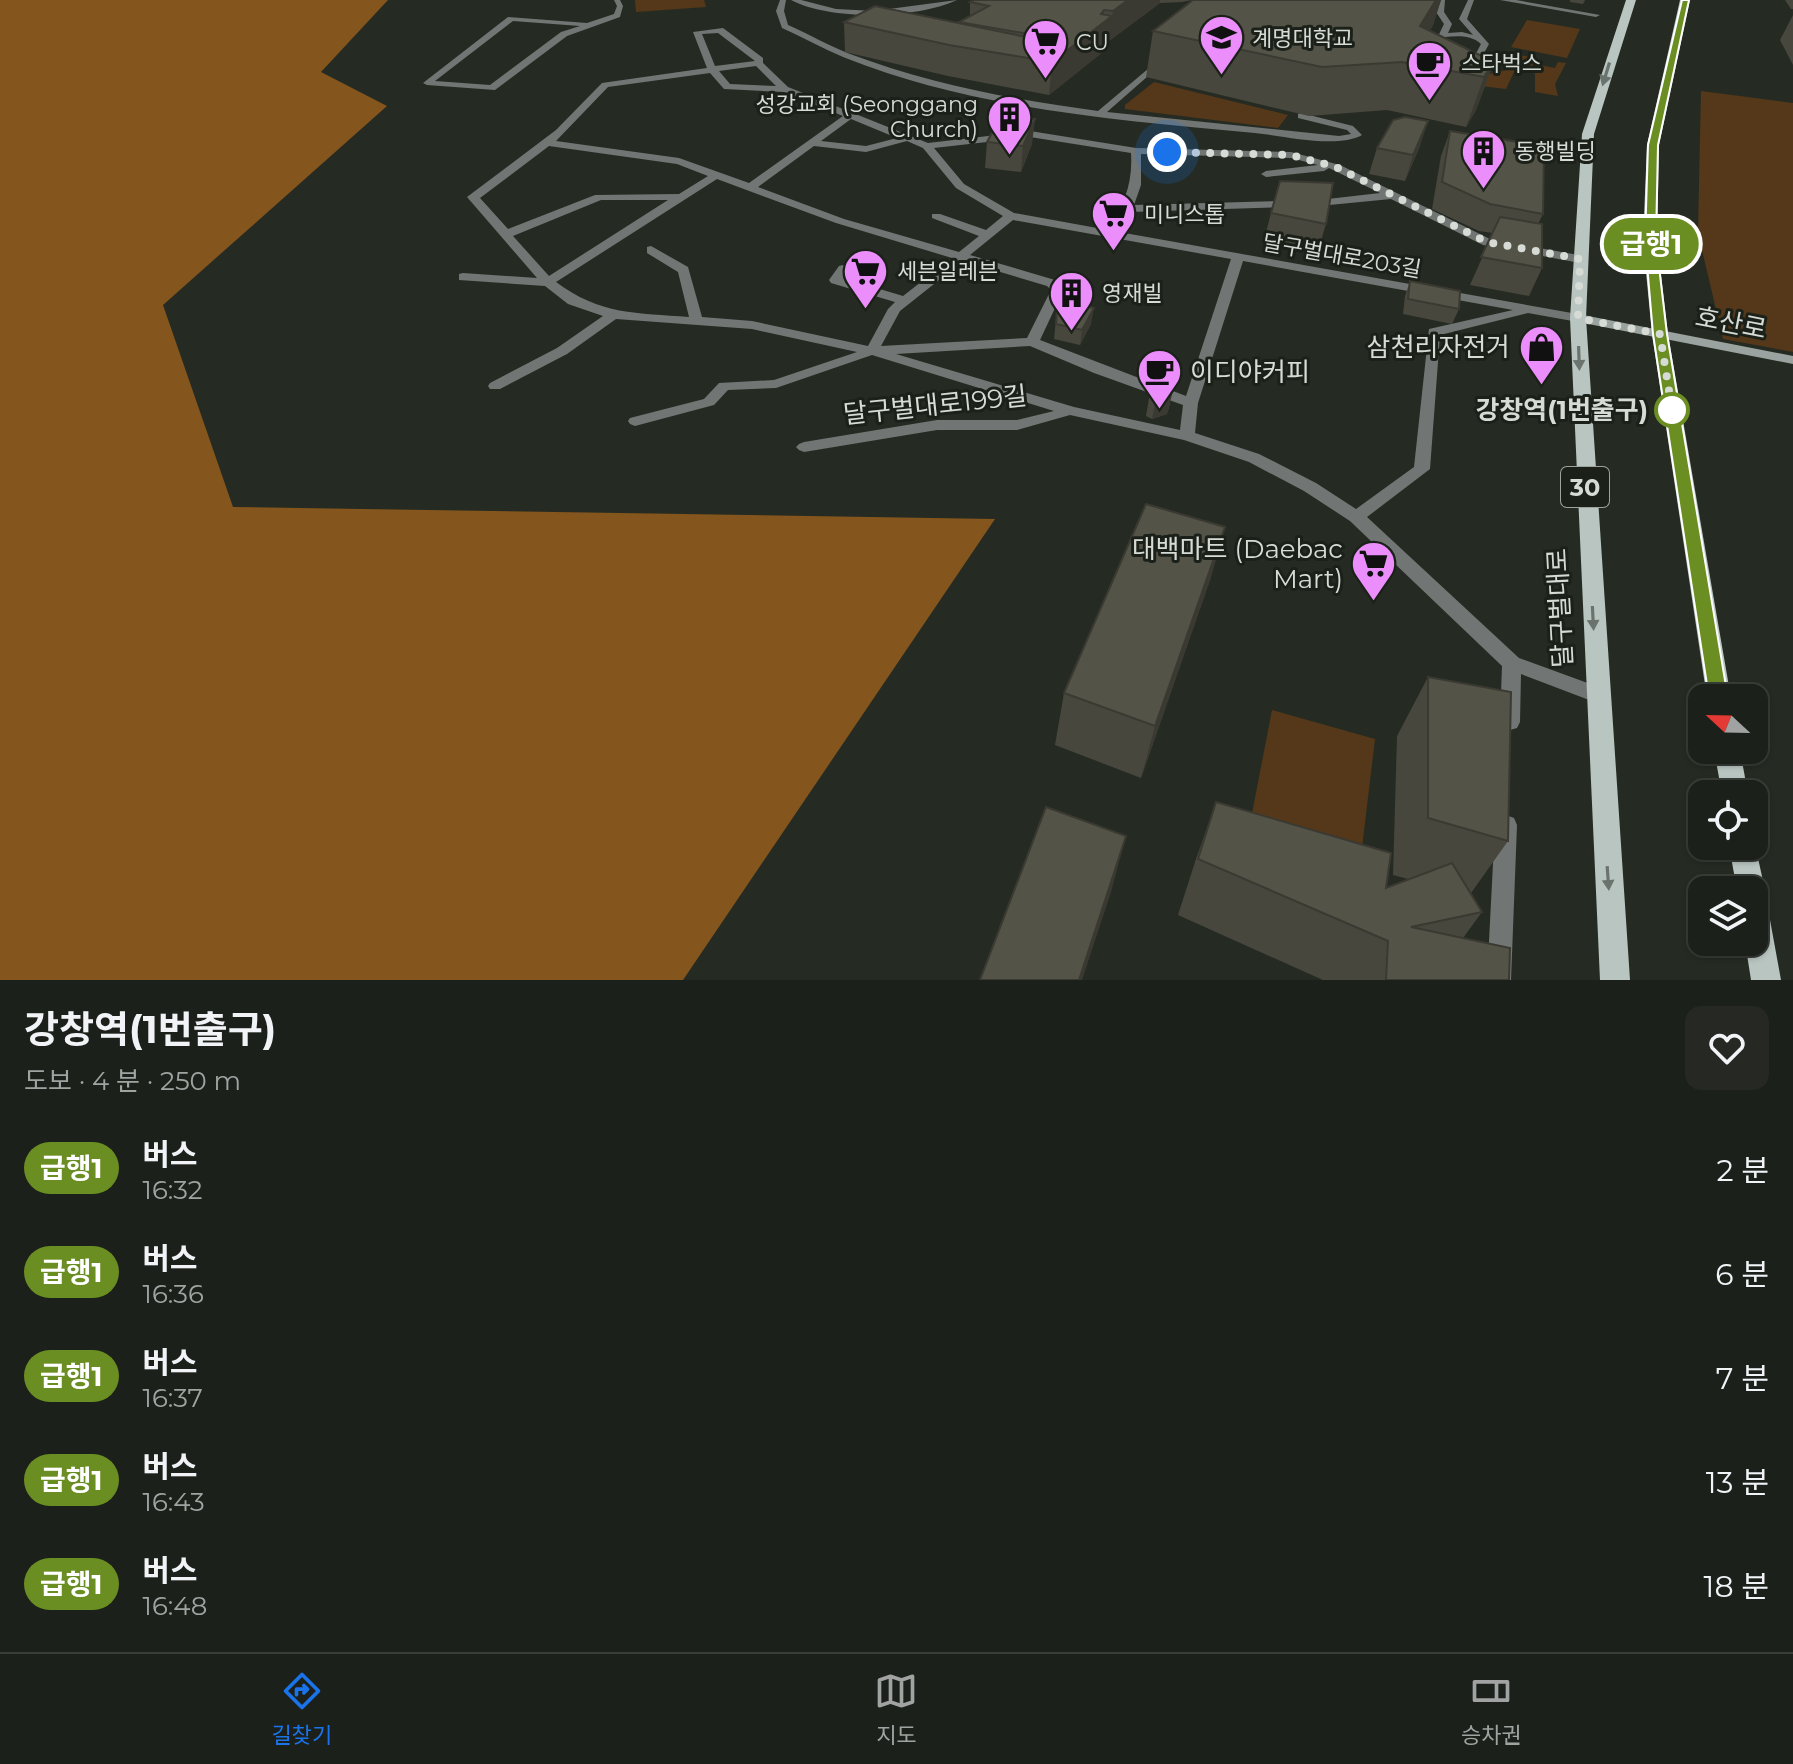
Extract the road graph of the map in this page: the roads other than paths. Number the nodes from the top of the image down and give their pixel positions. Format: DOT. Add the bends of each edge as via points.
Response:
graph roads {
  1 [pos="617,0"];
  2 [pos="783,0"];
  3 [pos="794,0"];
  4 [pos="954,0"];
  5 [pos="1442,0"];
  6 [pos="1471,0"];
  7 [pos="1503,0"];
  8 [pos="1631,0"];
  9 [pos="1685,0"];
  10 [pos="1596,15"];
  11 [pos="584,24"];
  12 [pos="1444,35"];
  13 [pos="1483,40"];
  14 [pos="1174,49"];
  15 [pos="758,63"];
  16 [pos="1435,64"];
  17 [pos="711,69"];
  18 [pos="1458,69"];
  19 [pos="785,89"];
  20 [pos="1101,113"];
  21 [pos="849,116"];
  22 [pos="1301,116"];
  23 [pos="904,139"];
  24 [pos="550,143"];
  25 [pos="811,143"];
  26 [pos="927,146"];
  27 [pos="1136,151"];
  28 [pos="1336,167"];
  29 [pos="718,174"];
  30 [pos="1266,174"];
  31 [pos="749,188"];
  32 [pos="1396,194"];
  33 [pos="681,197"];
  34 [pos="1128,209"];
  35 [pos="936,216"];
  36 [pos="1011,216"];
  37 [pos="1112,233"];
  38 [pos="507,234"];
  39 [pos="987,235"];
  40 [pos="651,250"];
  41 [pos="964,256"];
  42 [pos="1238,258"];
  43 [pos="1580,259"];
  44 [pos="843,269"];
  45 [pos="463,277"];
  46 [pos="548,282"];
  47 [pos="905,301"];
  48 [pos="1531,310"];
  49 [pos="613,315"];
  50 [pos="1578,318"];
  51 [pos="697,322"];
  52 [pos="1660,334"];
  53 [pos="1032,342"];
  54 [pos="872,351"];
  55 [pos="1793,360"];
  56 [pos="495,386"];
  57 [pos="1191,403"];
  58 [pos="1071,411"];
  59 [pos="635,421"];
  60 [pos="1187,436"];
  61 [pos="804,447"];
  62 [pos="1356,517"];
  63 [pos="1512,663"];
  64 [pos="1717,684"];
  65 [pos="1597,695"];
  66 [pos="1509,742"];
  67 [pos="1506,806"];
  68 [pos="1762,956"];
  69 [pos="1499,980"];
  70 [pos="1615,980"];
  71 [pos="1766,980"];
  1 -- 11 [label="lane" via="617,15"];
  2 -- 20 [label="lane" via="785,26 867,64 976,91"];
  3 -- 4 [label="lane" via="831,12 869,14"];
  5 -- 12 [label="lane" via="1440,12 1448,24"];
  6 -- 13 [label="lane" via="1463,19"];
  7 -- 10 [label="lane"];
  8 -- 43 [label="main road, 달구벌대로 / 30, one-way" via="1588,134"];
  9 -- 52 [label="main road" via="1653,145 1650,241"];
  11 -- 11 [label="lane" via="492,88 427,83 511,19"];
  12 -- 13 [label="lane"];
  12 -- 16 [label="lane" via="1431,59"];
  13 -- 18 [label="lane" via="1474,64"];
  14 -- 20 [label="lane"];
  15 -- 17 [label="street, 달구벌대로199길"];
  15 -- 17 [label="street" via="720,30 708,29 697,32"];
  15 -- 19 [label="street"];
  17 -- 19 [label="street" via="727,87"];
  17 -- 24 [label="street, 달구벌대로199길" via="605,85"];
  19 -- 21 [label="street"];
  20 -- 22 [label="lane" via="1339,139 1358,135 1350,128"];
  21 -- 23 [label="street"];
  21 -- 25 [label="street"];
  23 -- 25 [label="street" via="866,149"];
  23 -- 26 [label="street"];
  24 -- 29 [label="street" via="679,161"];
  24 -- 38 [label="street, 달구벌대로199길" via="473,197"];
  25 -- 31 [label="street"];
  26 -- 27 [label="street" via="1030,134"];
  26 -- 36 [label="street, 달구벌대로203길" via="960,186"];
  27 -- 28 [label="street" via="1291,155"];
  27 -- 34 [label="street" via="1139,176"];
  28 -- 30 [label="street"];
  28 -- 32 [label="street"];
  29 -- 31 [label="street"];
  29 -- 33 [label="street"];
  31 -- 41 [label="street" via="840,221"];
  32 -- 34 [label="street" via="1319,203"];
  32 -- 43 [label="street" via="1487,242"];
  33 -- 38 [label="street" via="599,197"];
  33 -- 46 [label="street"];
  34 -- 37 [label="street"];
  35 -- 39 [label="street"];
  36 -- 37 [label="street, 달구벌대로203길"];
  36 -- 39 [label="street"];
  37 -- 42 [label="street, 달구벌대로203길"];
  38 -- 46 [label="street, 달구벌대로199길"];
  39 -- 41 [label="street"];
  40 -- 51 [label="street" via="684,270"];
  41 -- 47 [label="street"];
  41 -- 53 [label="street, 달구벌대로199길" via="1058,289"];
  42 -- 48 [label="street, 달구벌대로203길"];
  42 -- 57 [label="street"];
  43 -- 50 [label="main road, 달구벌대로 / 30"];
  44 -- 47 [label="street" via="835,280"];
  45 -- 46 [label="street"];
  46 -- 49 [label="street, 달구벌대로199길" via="573,301"];
  47 -- 54 [label="street"];
  48 -- 50 [label="street, 달구벌대로203길"];
  48 -- 62 [label="street" via="1434,332 1422,469"];
  49 -- 51 [label="street, 달구벌대로199길"];
  49 -- 56 [label="street" via="562,351"];
  50 -- 52 [label="street, 달구벌대로203길"];
  50 -- 65 [label="main road, 달구벌대로 / 30, one-way"];
  51 -- 54 [label="street, 달구벌대로199길" via="752,325"];
  52 -- 55 [label="street, 호산로"];
  52 -- 64 [label="main road"];
  53 -- 54 [label="street, 달구벌대로199길"];
  53 -- 57 [label="street, 달구벌대로199길"];
  54 -- 58 [label="street, 달구벌대로199길"];
  54 -- 59 [label="street, 달구벌대로199길" via="776,384 724,386 709,402"];
  57 -- 60 [label="street"];
  58 -- 60 [label="street, 달구벌대로199길"];
  58 -- 61 [label="street, 달구벌대로199길" via="1017,425 937,425"];
  60 -- 62 [label="street, 달구벌대로199길" via="1254,458"];
  62 -- 63 [label="street, 달구벌대로199길"];
  63 -- 65 [label="street, 달구벌대로199길"];
  63 -- 66 [label="street"];
  65 -- 70 [label="main road, 달구벌대로 / 30, one-way"];
  67 -- 69 [label="street"];
  68 -- 71 [label="main road"];
}
